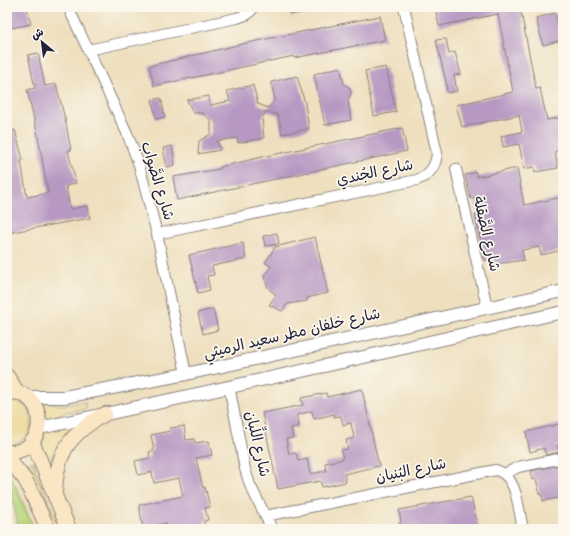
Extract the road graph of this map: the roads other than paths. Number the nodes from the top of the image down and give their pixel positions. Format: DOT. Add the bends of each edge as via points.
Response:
graph roads {
  1 [pos="68,7"];
  2 [pos="254,7"];
  3 [pos="404,7"];
  4 [pos="88,50"];
  5 [pos="456,169"];
  6 [pos="157,234"];
  7 [pos="563,291"];
  8 [pos="487,307"];
  9 [pos="563,312"];
  10 [pos="186,374"];
  11 [pos="7,376"];
  12 [pos="229,386"];
  13 [pos="17,394"];
  14 [pos="105,414"];
  15 [pos="39,428"];
  16 [pos="32,441"];
  17 [pos="7,452"];
  18 [pos="7,456"];
  19 [pos="563,458"];
  20 [pos="505,474"];
  21 [pos="55,497"];
  22 [pos="265,516"];
  23 [pos="48,529"];
  24 [pos="69,529"];
  25 [pos="272,529"];
  26 [pos="523,529"];
  1 -- 4 [label="street, شارع الصَّواب"];
  2 -- 4 [label="street" via="248,14 237,18"];
  3 -- 6 [label="street, شارع الجُندي" via="437,153 435,165 428,174 417,180"];
  4 -- 6 [label="street, شارع الصَّواب" via="134,151 144,179"];
  5 -- 8 [label="street, شارع الصَّقلة"];
  6 -- 10 [label="street, شارع الصَّواب"];
  7 -- 8 [label="street, شارع خلفان مطر سعيد الرميثي"];
  8 -- 10 [label="street, شارع خلفان مطر سعيد الرميثي"];
  9 -- 12 [label="street"];
  10 -- 13 [label="street, شارع خلفان مطر سعيد الرميثي" via="64,397"];
  11 -- 13 [label="main road"];
  12 -- 14 [label="street"];
  12 -- 22 [label="street, شارع اللِّبان" via="245,469"];
  13 -- 15 [label="main road" via="38,410"];
  14 -- 15 [label="street"];
  14 -- 21 [label="main road" via="86,424 71,439 60,457 55,477"];
  15 -- 16 [label="main road"];
  16 -- 17 [label="main road" via="19,451"];
  16 -- 21 [label="main road"];
  18 -- 23 [label="main road" via="26,481"];
  19 -- 20 [label="street" via="518,467"];
  20 -- 22 [label="street, شارع البُنيان" via="491,470"];
  20 -- 26 [label="street" via="513,486"];
  21 -- 24 [label="main road"];
  22 -- 25 [label="street, شارع اللِّبان"];
}
